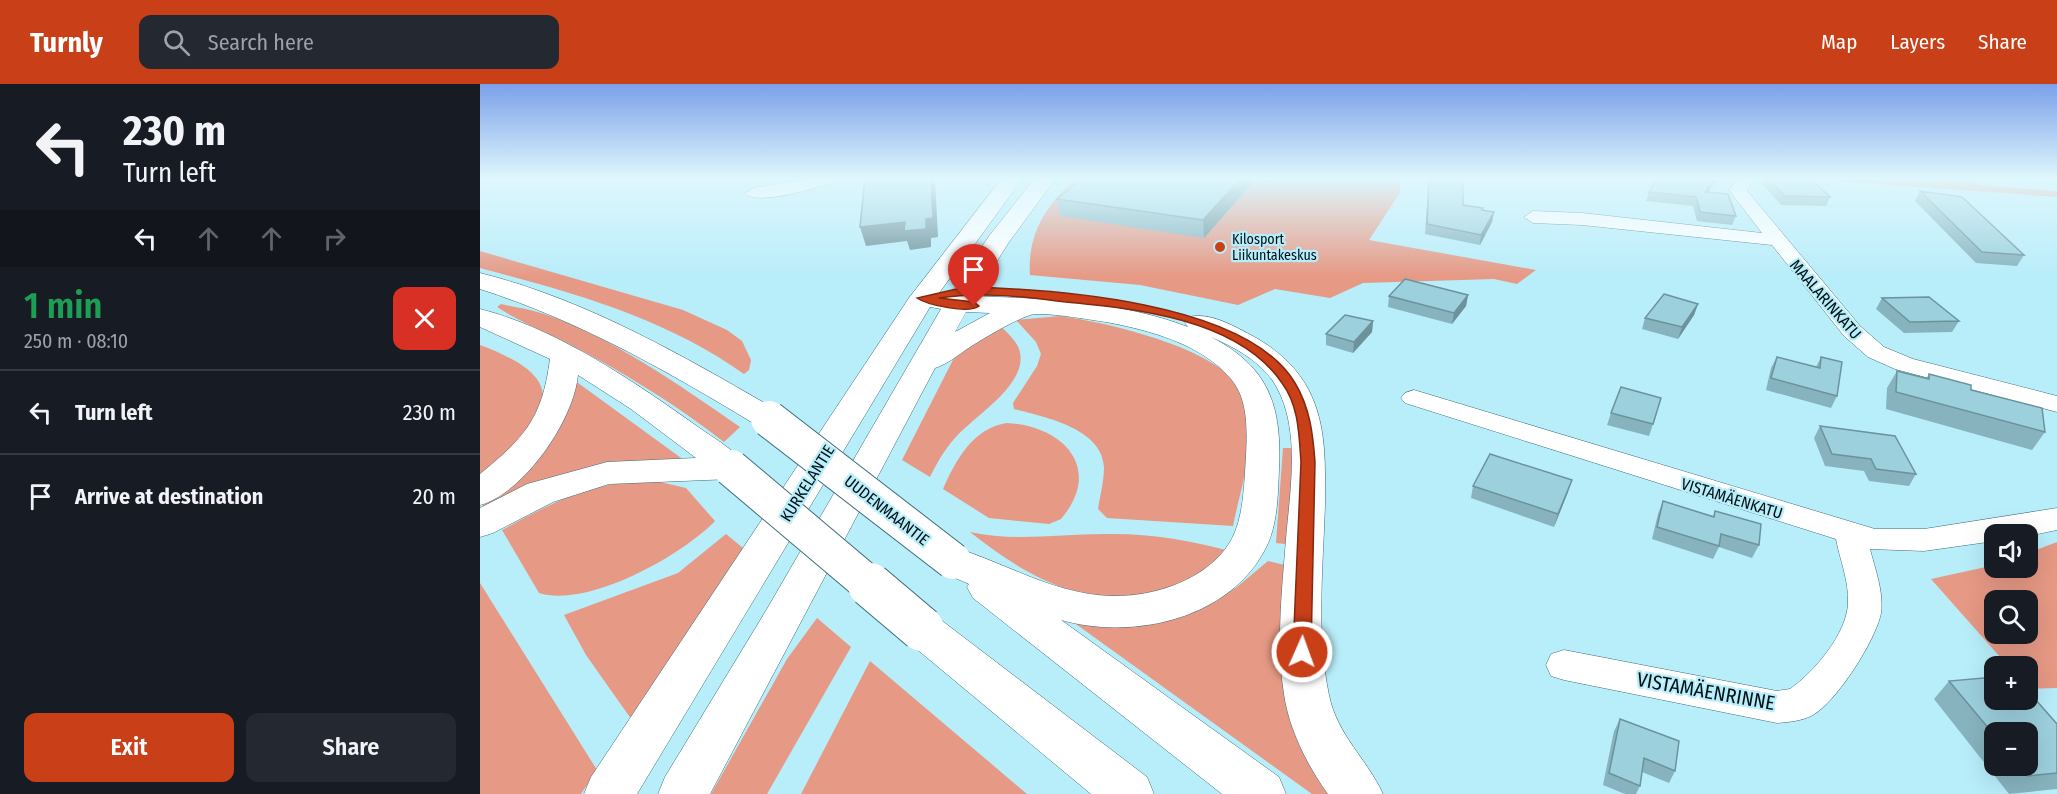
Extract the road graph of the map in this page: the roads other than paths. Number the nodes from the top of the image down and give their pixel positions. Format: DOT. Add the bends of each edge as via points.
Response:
graph roads {
  1 [pos="987,211"];
  2 [pos="1018,211"];
  3 [pos="1753,211"];
  4 [pos="1533,217"];
  5 [pos="1775,240"];
  6 [pos="480,281"];
  7 [pos="948,298"];
  8 [pos="1034,307"];
  9 [pos="480,317"];
  10 [pos="565,355"];
  11 [pos="922,365"];
  12 [pos="1414,399"];
  13 [pos="2057,404"];
  14 [pos="731,468"];
  15 [pos="480,493"];
  16 [pos="2057,519"];
  17 [pos="480,524"];
  18 [pos="1850,534"];
  19 [pos="953,561"];
  20 [pos="1564,665"];
  21 [pos="609,794"];
  22 [pos="683,794"];
  23 [pos="1129,794"];
  24 [pos="1261,794"];
  25 [pos="1358,794"];
  1 -- 7 [label="main road, KURKELANTIE"];
  2 -- 7 [label="main road, KURKELANTIE"];
  3 -- 5 [label="street, MAALARINKATU"];
  4 -- 5 [label="street"];
  5 -- 13 [label="street, MAALARINKATU" via="1852,332 1876,352 1904,364"];
  6 -- 19 [label="main road, UUDENMAANTIE, bridge" via="538,298 611,330 769,419"];
  7 -- 8 [label="main road"];
  7 -- 11 [label="main road, KURKELANTIE"];
  7 -- 21 [label="main road, KURKELANTIE"];
  7 -- 25 [label="main road" via="1083,298 1198,322 1251,346 1289,382 1300,404 1308,462 1302,652 1306,696 1321,740"];
  8 -- 11 [label="main road" via="996,319"];
  8 -- 19 [label="main road" via="1147,324 1197,341 1229,360 1253,390 1265,427 1256,526 1245,552 1213,581 1190,596 1134,612 1100,612 1068,606"];
  9 -- 10 [label="main road"];
  10 -- 14 [label="main road" via="666,418"];
  10 -- 15 [label="main road" via="559,400 553,414 534,442"];
  11 -- 22 [label="main road, KURKELANTIE"];
  12 -- 18 [label="street, VISTAMÄENKATU"];
  14 -- 17 [label="main road" via="607,473 540,493"];
  14 -- 23 [label="main road, bridge" via="922,629"];
  16 -- 18 [label="street, VISTAMÄENKATU" via="1924,540 1875,540"];
  18 -- 20 [label="street, VISTAMÄENRINNE" via="1864,613 1859,628 1829,672 1799,703 1777,707"];
  19 -- 24 [label="main road, UUDENMAANTIE"];
}
